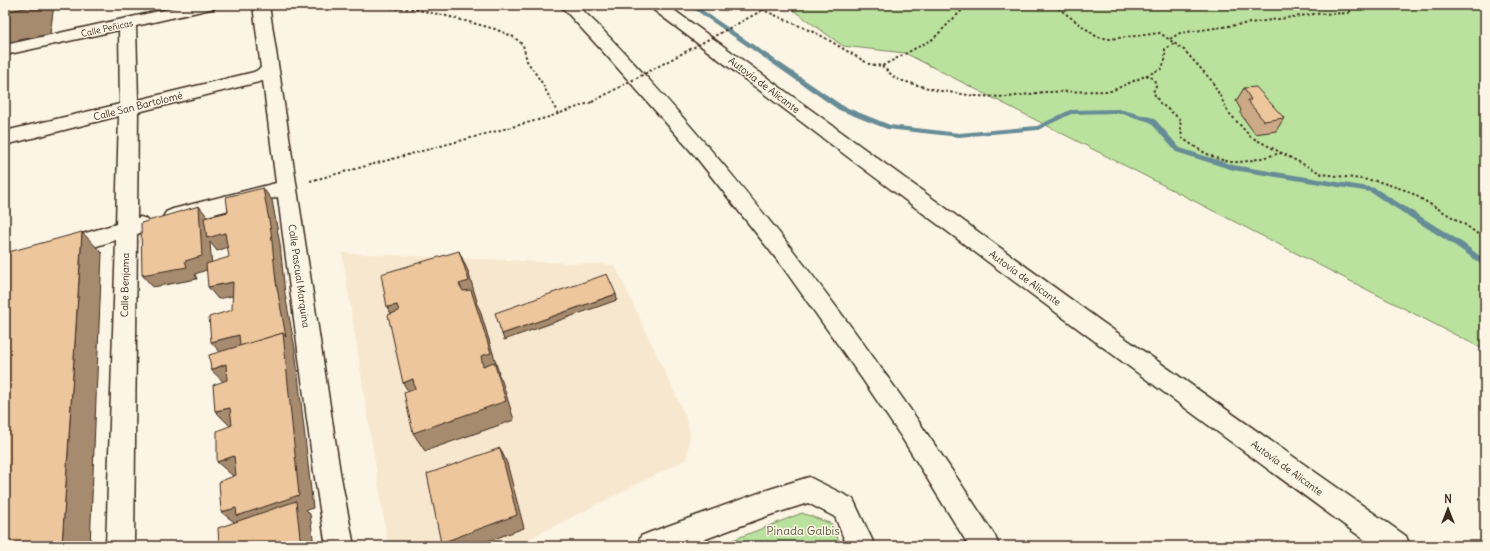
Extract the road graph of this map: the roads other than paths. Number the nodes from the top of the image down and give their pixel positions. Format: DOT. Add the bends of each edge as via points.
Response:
graph roads {
  1 [pos="210,5"];
  2 [pos="261,5"];
  3 [pos="568,5"];
  4 [pos="657,5"];
  5 [pos="127,23"];
  6 [pos="5,50"];
  7 [pos="270,70"];
  8 [pos="129,108"];
  9 [pos="5,138"];
  10 [pos="287,187"];
  11 [pos="126,229"];
  12 [pos="5,266"];
  13 [pos="120,546"];
  14 [pos="340,546"];
  15 [pos="651,546"];
  16 [pos="860,546"];
  17 [pos="985,546"];
  18 [pos="1396,546"];
  1 -- 5 [label="main road, Calle Peñicas"];
  2 -- 7 [label="main road, Calle Pascual Marquina"];
  3 -- 17 [label="main road" via="588,23 687,134 768,231 948,484"];
  4 -- 18 [label="main road, Autovía de Alicante" via="1082,319"];
  5 -- 6 [label="main road, Calle Peñicas"];
  5 -- 8 [label="main road, Calle Benjama"];
  7 -- 8 [label="main road, Calle San Bartolomé" via="260,76"];
  7 -- 10 [label="main road, Calle Pascual Marquina"];
  8 -- 9 [label="main road, Calle San Bartolomé"];
  8 -- 11 [label="main road, Calle Benjama"];
  10 -- 11 [label="main road"];
  10 -- 14 [label="main road, Calle Pascual Marquina" via="327,472"];
  11 -- 12 [label="main road"];
  11 -- 13 [label="main road, Calle Benjama"];
  15 -- 16 [label="main road" via="809,490 844,508"];
}
